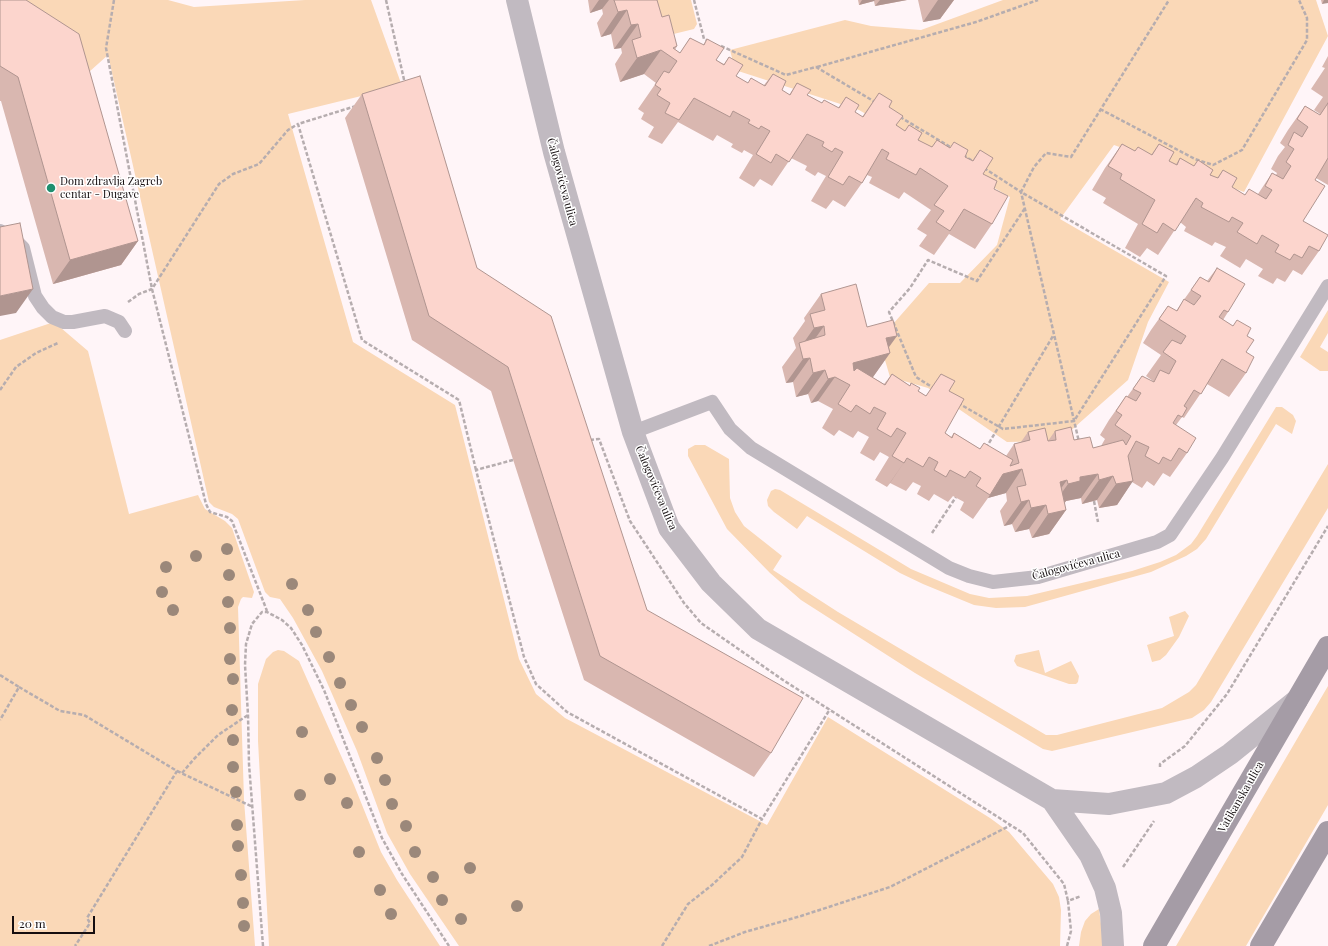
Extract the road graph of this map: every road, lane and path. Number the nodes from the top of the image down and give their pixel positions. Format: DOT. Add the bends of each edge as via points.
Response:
graph roads {
  1 [pos="114,0"];
  2 [pos="386,0"];
  3 [pos="517,0"];
  4 [pos="694,0"];
  5 [pos="1038,0"];
  6 [pos="1169,0"];
  7 [pos="1299,0"];
  8 [pos="711,42"];
  9 [pos="718,45"];
  10 [pos="816,67"];
  11 [pos="406,91"];
  12 [pos="878,103"];
  13 [pos="363,104"];
  14 [pos="1100,109"];
  15 [pos="898,116"];
  16 [pos="298,124"];
  17 [pos="953,148"];
  18 [pos="959,152"];
  19 [pos="1021,192"];
  20 [pos="1025,208"];
  21 [pos="0,231"];
  22 [pos="1328,286"];
  23 [pos="152,289"];
  24 [pos="127,303"];
  25 [pos="125,331"];
  26 [pos="1054,335"];
  27 [pos="65,341"];
  28 [pos="0,390"];
  29 [pos="941,393"];
  30 [pos="954,400"];
  31 [pos="1074,421"];
  32 [pos="999,427"];
  33 [pos="632,432"];
  34 [pos="599,439"];
  35 [pos="584,442"];
  36 [pos="1080,449"];
  37 [pos="984,451"];
  38 [pos="513,460"];
  39 [pos="476,470"];
  40 [pos="956,497"];
  41 [pos="1094,501"];
  42 [pos="1098,522"];
  43 [pos="1328,526"];
  44 [pos="920,550"];
  45 [pos="267,612"];
  46 [pos="701,623"];
  47 [pos="1328,647"];
  48 [pos="0,675"];
  49 [pos="19,687"];
  50 [pos="1298,699"];
  51 [pos="830,709"];
  52 [pos="248,715"];
  53 [pos="0,720"];
  54 [pos="1160,764"];
  55 [pos="177,771"];
  56 [pos="182,773"];
  57 [pos="1052,800"];
  58 [pos="253,807"];
  59 [pos="762,819"];
  60 [pos="1011,825"];
  61 [pos="1328,832"];
  62 [pos="1068,901"];
  63 [pos="75,946"];
  64 [pos="263,946"];
  65 [pos="449,946"];
  66 [pos="662,946"];
  67 [pos="709,946"];
  68 [pos="1112,946"];
  69 [pos="1154,946"];
  70 [pos="1261,946"];
  1 -- 23 [label="path" via="106,48"];
  2 -- 11 [label="path"];
  3 -- 33 [label="street, Čalogovićeva ulica" via="554,152"];
  4 -- 8 [label="path" via="704,39"];
  5 -- 10 [label="path" via="976,22"];
  6 -- 14 [label="path"];
  7 -- 14 [label="path" via="1307,18 1307,40 1242,150 1213,165 1195,159"];
  9 -- 10 [label="path" via="786,75"];
  10 -- 12 [label="path"];
  13 -- 16 [label="path"];
  14 -- 19 [label="path" via="1071,156 1046,153 1034,167"];
  15 -- 17 [label="path"];
  16 -- 23 [label="path" via="288,130 259,164 233,174 219,184"];
  16 -- 39 [label="path" via="362,340 459,400"];
  18 -- 19 [label="path"];
  19 -- 20 [label="path"];
  19 -- 31 [label="path" via="1166,276"];
  20 -- 26 [label="path"];
  20 -- 29 [label="path" via="977,281 928,260 910,288 888,312 916,377"];
  21 -- 25 [label="lane" via="23,248 35,296 52,317 72,322 105,316 119,322"];
  22 -- 44 [label="lane, Čalogovićeva ulica" via="1222,458 1170,535 1157,542 1038,577 993,582 949,568"];
  23 -- 24 [label="path" via="138,294"];
  23 -- 45 [label="path" via="206,504 210,512 232,521"];
  26 -- 31 [label="path"];
  26 -- 32 [label="path"];
  27 -- 28 [label="path" via="36,353 16,367"];
  30 -- 32 [label="path"];
  31 -- 32 [label="path" via="1003,429"];
  31 -- 36 [label="path"];
  32 -- 37 [label="path"];
  33 -- 44 [label="lane, Čalogovićeva ulica" via="712,402 730,429 751,448"];
  33 -- 57 [label="street, Čalogovićeva ulica" via="670,528 711,583 758,629"];
  34 -- 35 [label="path"];
  38 -- 39 [label="path"];
  39 -- 59 [label="path" via="524,657 536,684 567,712"];
  40 -- 44 [label="path"];
  41 -- 42 [label="path"];
  43 -- 54 [label="path" via="1227,694 1185,746"];
  45 -- 52 [label="path" via="262,612 256,617 246,644"];
  45 -- 65 [label="path" via="291,628 302,644 324,690 382,838"];
  46 -- 51 [label="path"];
  47 -- 50 [label="street, Vatikanska ulica"];
  48 -- 49 [label="path"];
  49 -- 53 [label="path"];
  49 -- 55 [label="path" via="60,711 84,715"];
  50 -- 57 [label="street, Čalogovićeva ulica" via="1230,754 1166,793 1109,804"];
  50 -- 69 [label="street, Vatikanska ulica"];
  51 -- 59 [label="path"];
  51 -- 60 [label="path"];
  52 -- 56 [label="path" via="218,735"];
  52 -- 58 [label="path"];
  55 -- 56 [label="path"];
  55 -- 63 [label="path" via="87,918 90,923"];
  56 -- 58 [label="path"];
  57 -- 68 [label="street, Čalogovićeva ulica" via="1090,855 1105,888 1111,913"];
  58 -- 64 [label="path"];
  59 -- 66 [label="path" via="742,857 688,904"];
  60 -- 62 [label="path" via="1023,833 1064,884"];
  60 -- 67 [label="path" via="890,887 745,932"];
  61 -- 70 [label="street"];
}
